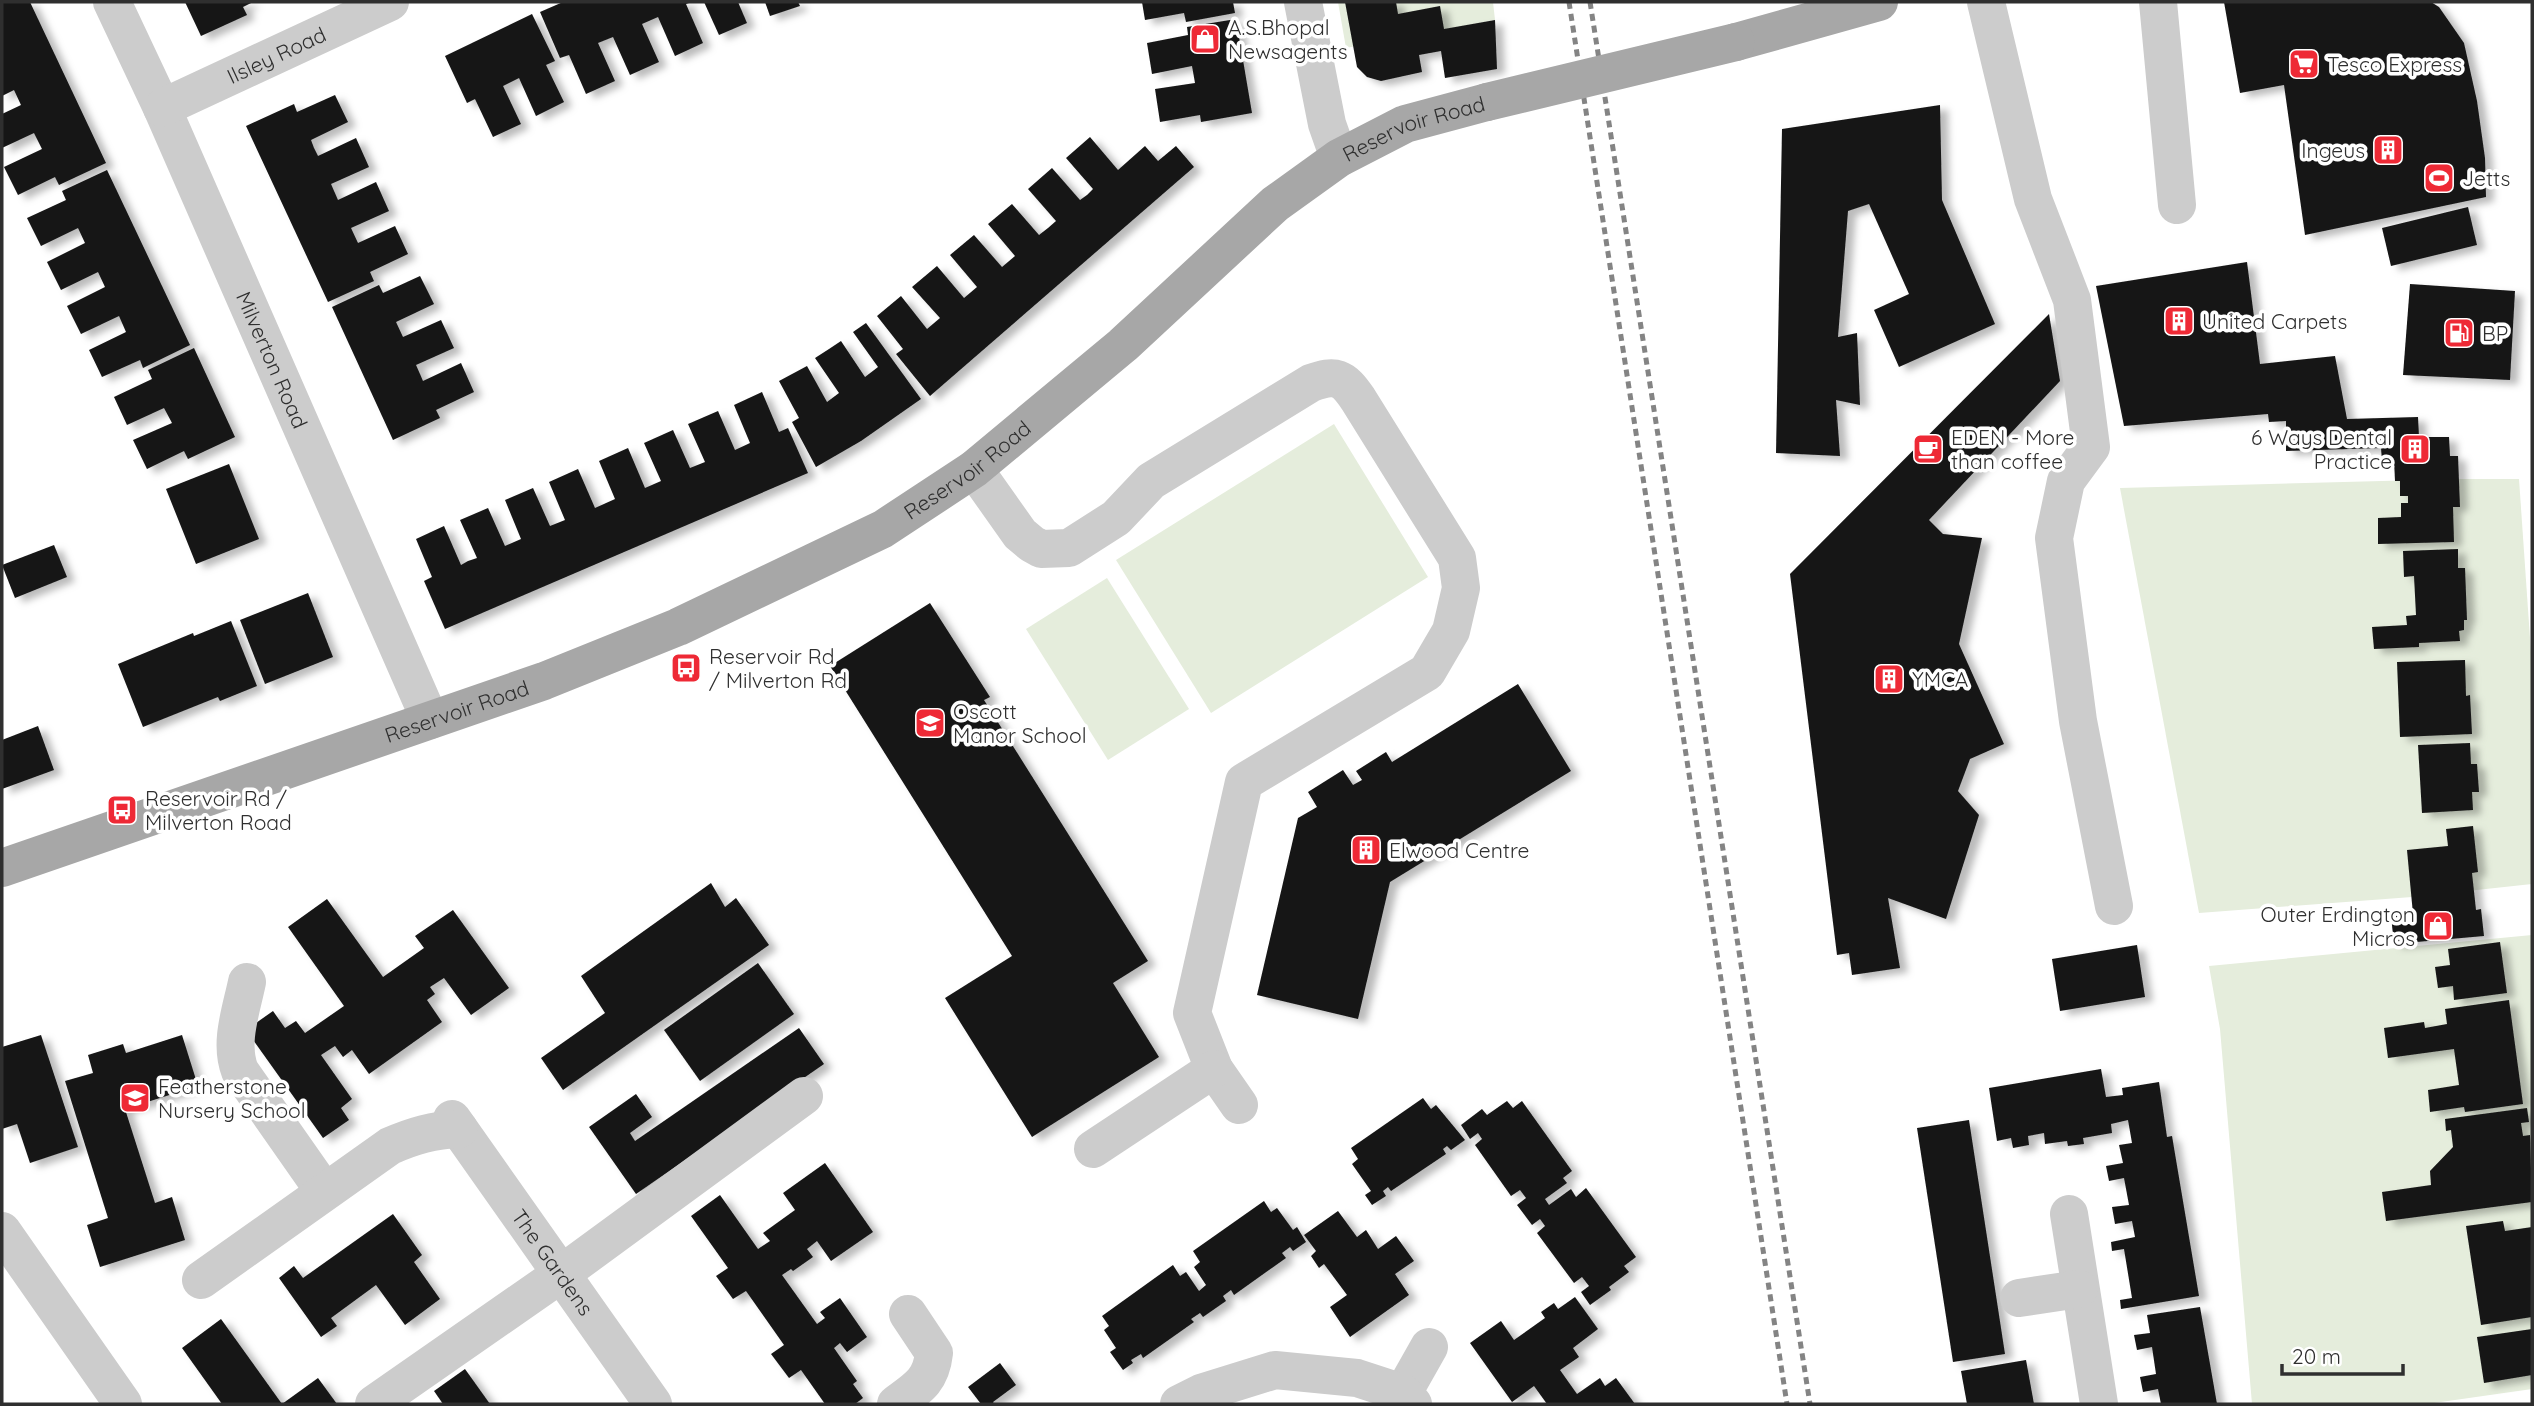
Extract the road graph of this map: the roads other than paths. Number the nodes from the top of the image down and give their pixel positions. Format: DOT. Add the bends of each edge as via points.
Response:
graph roads {
  1 [pos="112,2"];
  2 [pos="390,2"];
  3 [pos="1303,2"];
  4 [pos="1879,2"];
  5 [pos="1986,2"];
  6 [pos="2158,2"];
  7 [pos="162,108"];
  8 [pos="1339,158"];
  9 [pos="2177,205"];
  10 [pos="974,469"];
  11 [pos="430,720"];
  12 [pos="2,868"];
  13 [pos="2114,906"];
  14 [pos="247,982"];
  15 [pos="1214,1069"];
  16 [pos="804,1096"];
  17 [pos="1239,1105"];
  18 [pos="1093,1149"];
  19 [pos="324,1191"];
  20 [pos="2069,1213"];
  21 [pos="6,1248"];
  22 [pos="561,1274"];
  23 [pos="201,1280"];
  24 [pos="2080,1289"];
  25 [pos="2020,1298"];
  26 [pos="908,1314"];
  27 [pos="1429,1347"];
  28 [pos="1408,1399"];
  29 [pos="123,1404"];
  30 [pos="374,1404"];
  31 [pos="653,1404"];
  32 [pos="897,1404"];
  33 [pos="1179,1404"];
  34 [pos="2099,1404"];
  1 -- 7 [label="street, Milverton Road"];
  2 -- 7 [label="street, Ilsley Road"];
  3 -- 8 [label="street" via="1327,124"];
  4 -- 8 [label="main road, Reservoir Road, bridge" via="1736,43 1405,124"];
  5 -- 13 [label="street" via="2033,199 2072,300 2085,388 2091,447 2066,481 2054,538 2078,721"];
  6 -- 9 [label="street"];
  7 -- 11 [label="street, Milverton Road"];
  8 -- 10 [label="main road, Reservoir Road" via="1275,204 1123,345"];
  10 -- 11 [label="main road, Reservoir Road" via="883,529 678,627 544,681"];
  10 -- 15 [label="street" via="1032,544 1041,549 1069,548 1116,518 1151,481 1311,383 1343,380 1457,558 1461,589 1451,631 1427,672 1244,782 1192,1013"];
  11 -- 12 [label="main road, Reservoir Road"];
  14 -- 19 [label="street" via="236,1032 236,1062"];
  15 -- 17 [label="street"];
  15 -- 18 [label="street"];
  16 -- 22 [label="street"];
  19 -- 22 [label="street, The Gardens" via="390,1146 455,1124"];
  19 -- 23 [label="street"];
  20 -- 24 [label="street"];
  21 -- 29 [label="street"];
  22 -- 30 [label="street"];
  22 -- 31 [label="street, The Gardens"];
  24 -- 25 [label="street"];
  24 -- 34 [label="street"];
  26 -- 32 [label="street" via="934,1353 933,1369 925,1382"];
  27 -- 28 [label="street"];
  28 -- 33 [label="street" via="1357,1378 1275,1370"];
}
